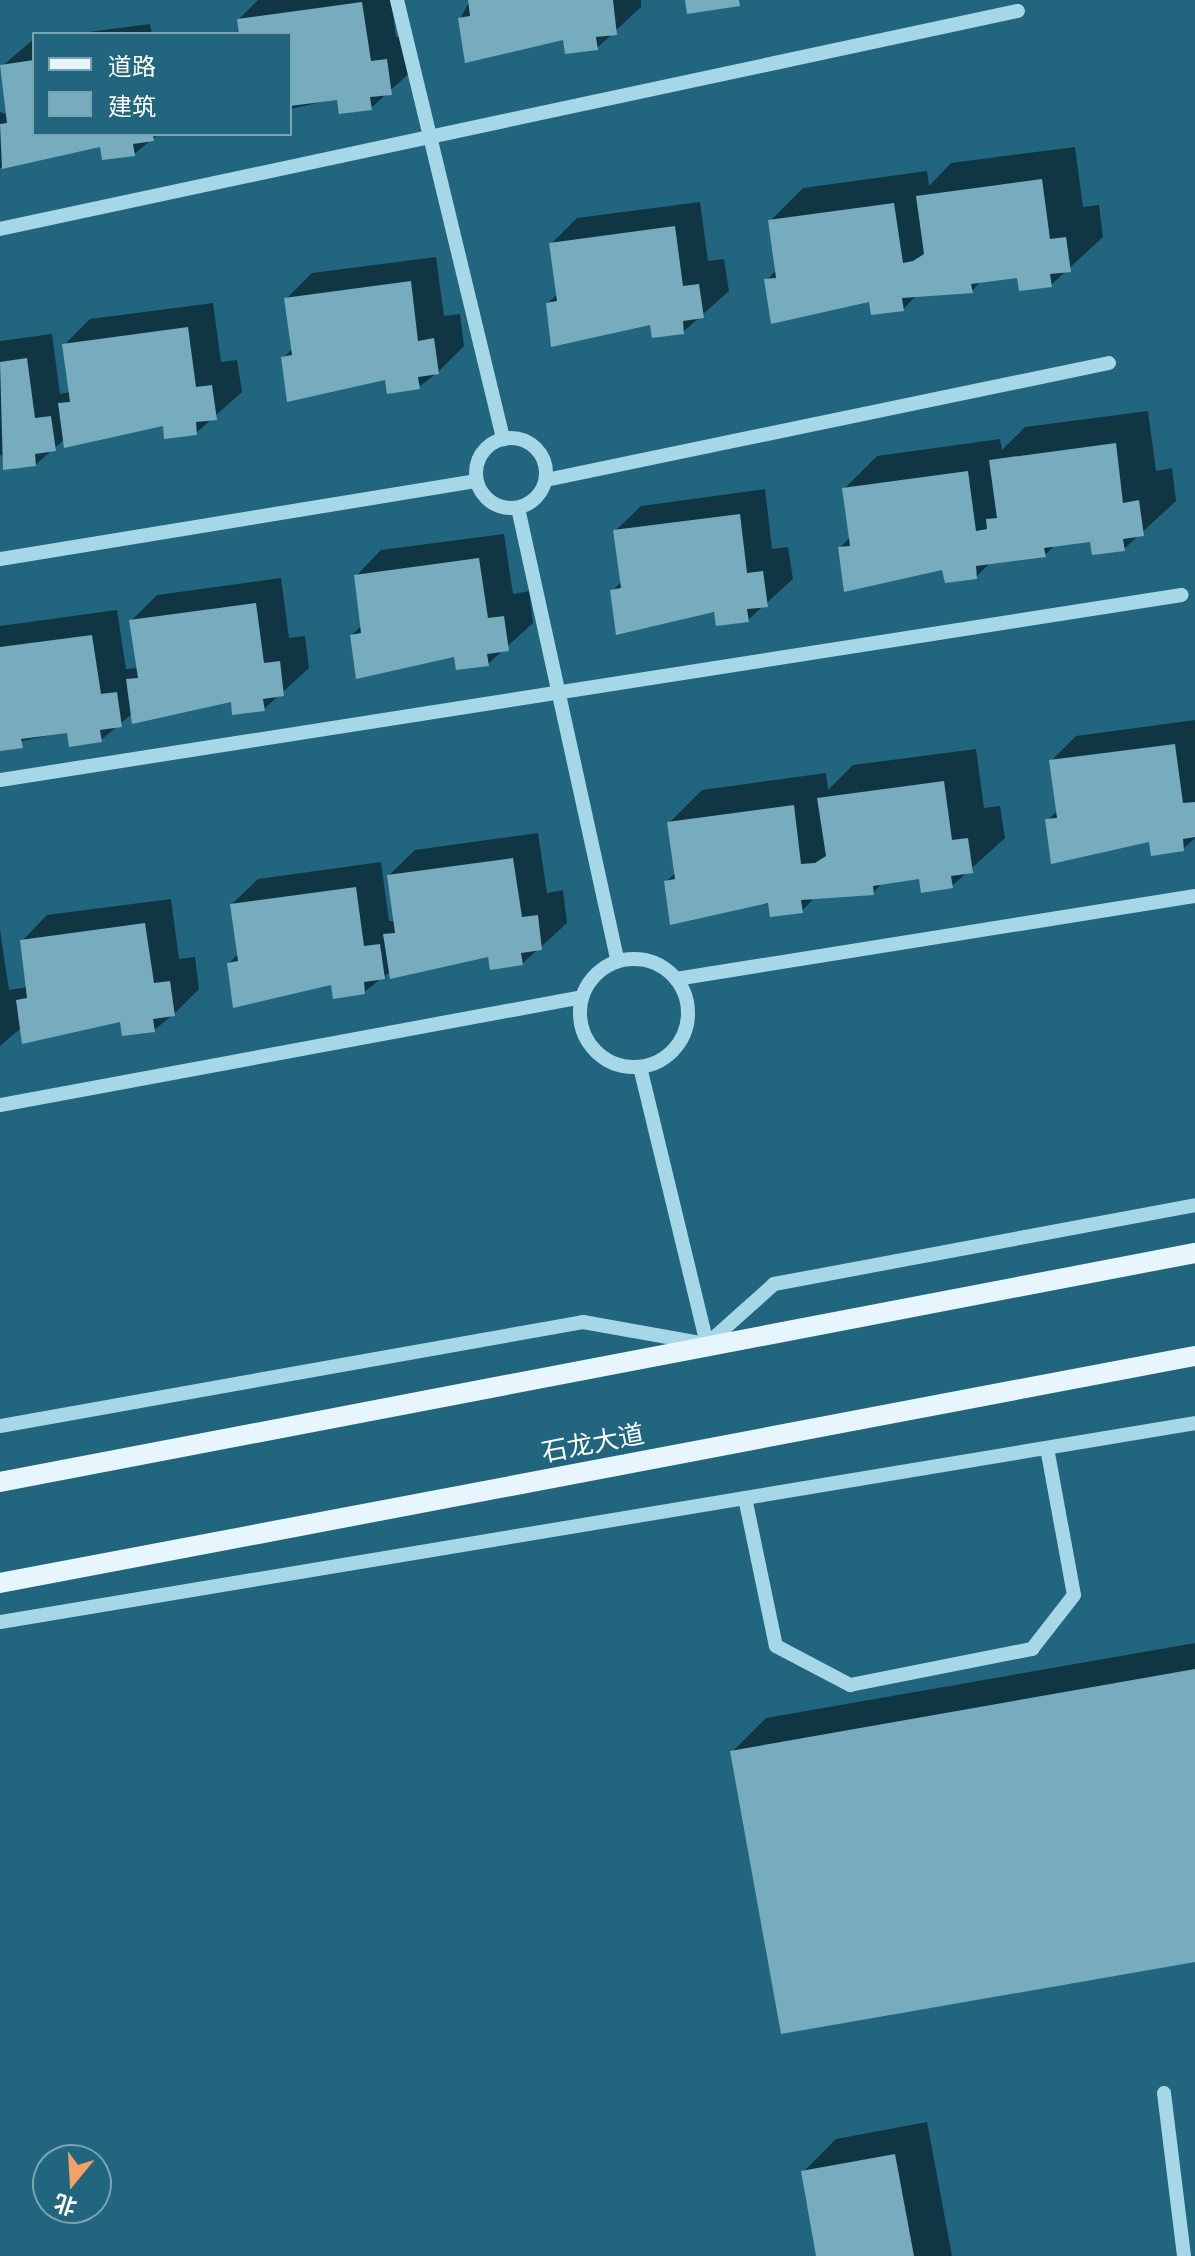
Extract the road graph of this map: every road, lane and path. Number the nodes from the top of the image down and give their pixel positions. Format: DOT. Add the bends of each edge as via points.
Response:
graph roads {
  1 [pos="397,0"];
  2 [pos="1018,11"];
  3 [pos="430,137"];
  4 [pos="0,229"];
  5 [pos="1109,363"];
  6 [pos="503,439"];
  7 [pos="546,480"];
  8 [pos="477,481"];
  9 [pos="518,508"];
  10 [pos="0,559"];
  11 [pos="1182,595"];
  12 [pos="560,692"];
  13 [pos="0,780"];
  14 [pos="1195,896"];
  15 [pos="618,961"];
  16 [pos="676,979"];
  17 [pos="582,997"];
  18 [pos="640,1067"];
  19 [pos="0,1105"];
  20 [pos="1195,1205"];
  21 [pos="1195,1253"];
  22 [pos="707,1344"];
  23 [pos="1195,1356"];
  24 [pos="1195,1423"];
  25 [pos="0,1426"];
  26 [pos="1047,1448"];
  27 [pos="0,1482"];
  28 [pos="745,1498"];
  29 [pos="0,1583"];
  30 [pos="0,1622"];
  31 [pos="1164,2093"];
  32 [pos="1184,2256"];
  1 -- 3 [label="street"];
  2 -- 3 [label="street"];
  3 -- 4 [label="street"];
  3 -- 6 [label="street"];
  5 -- 7 [label="street"];
  6 -- 7 [label="street" via="531,444"];
  6 -- 8 [label="street" via="481,455"];
  7 -- 9 [label="street" via="531,503"];
  8 -- 9 [label="street" via="492,503"];
  8 -- 10 [label="street"];
  9 -- 12 [label="street"];
  11 -- 12 [label="street"];
  12 -- 13 [label="street"];
  12 -- 15 [label="street"];
  14 -- 16 [label="street"];
  15 -- 16 [label="street" via="650,961"];
  15 -- 17 [label="street" via="590,980"];
  16 -- 18 [label="street" via="688,1009 681,1041"];
  17 -- 18 [label="street" via="581,1024 593,1049"];
  17 -- 19 [label="street"];
  18 -- 22 [label="street"];
  20 -- 22 [label="street" via="774,1284"];
  21 -- 22 [label="main road"];
  22 -- 25 [label="street" via="583,1322"];
  22 -- 27 [label="main road"];
  23 -- 29 [label="main road, 石龙大道"];
  24 -- 26 [label="street"];
  26 -- 28 [label="street"];
  26 -- 28 [label="street" via="1074,1595 1032,1649 850,1685 776,1646"];
  28 -- 30 [label="street"];
  31 -- 32 [label="street"];
}
